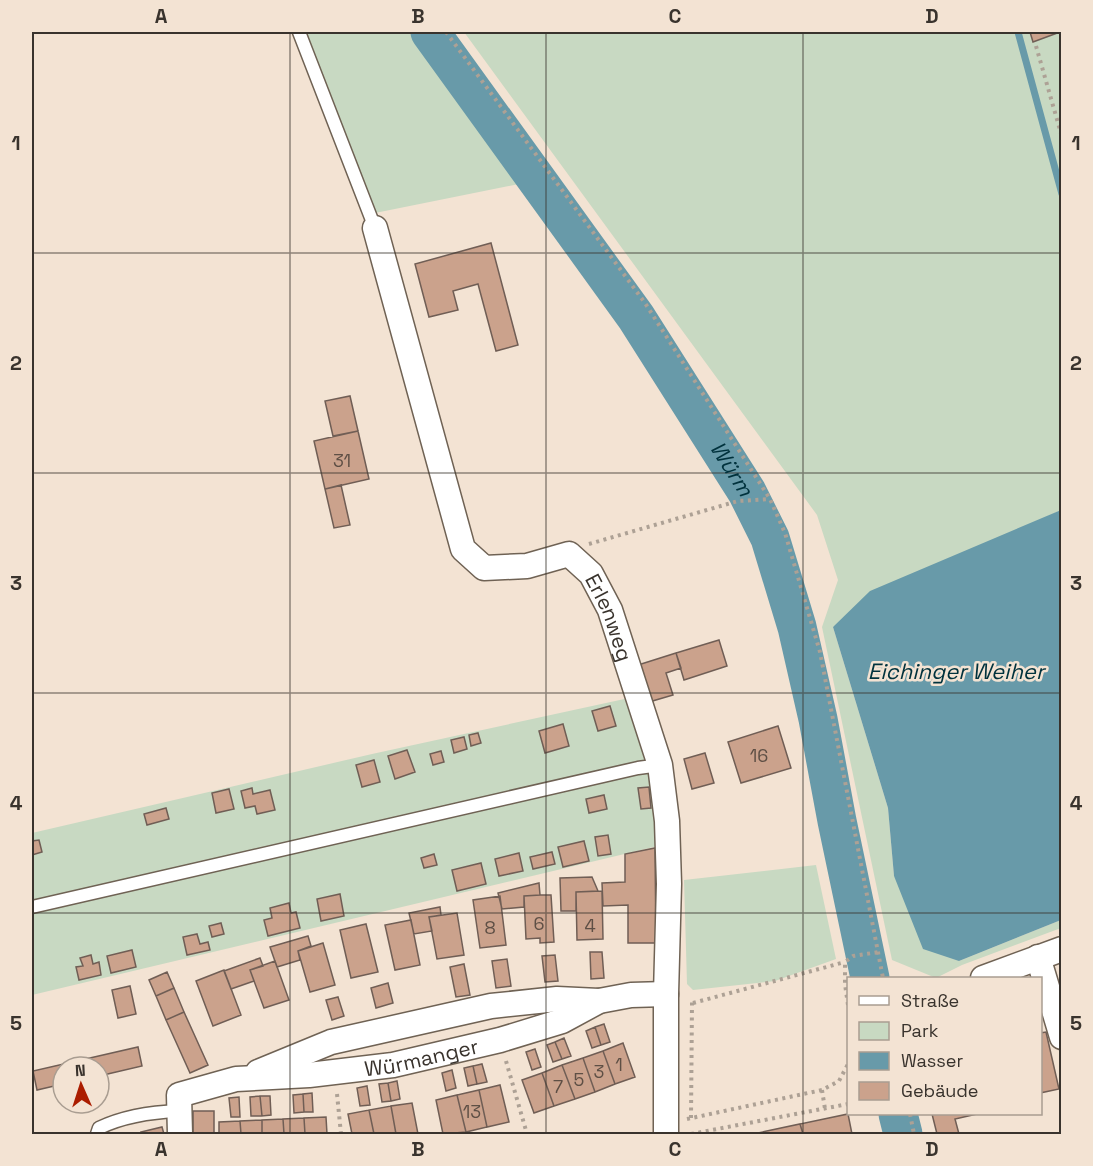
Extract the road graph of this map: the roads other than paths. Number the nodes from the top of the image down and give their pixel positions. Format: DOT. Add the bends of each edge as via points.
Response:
graph roads {
  1 [pos="299,32"];
  2 [pos="375,228"];
  3 [pos="660,765"];
  4 [pos="32,907"];
  5 [pos="1062,949"];
  6 [pos="1038,957"];
  7 [pos="986,977"];
  8 [pos="666,994"];
  9 [pos="599,1001"];
  10 [pos="1062,1037"];
  11 [pos="236,1078"];
  12 [pos="179,1103"];
  13 [pos="666,1129"];
  14 [pos="97,1134"];
  15 [pos="180,1134"];
  1 -- 2 [label="lane"];
  2 -- 3 [label="street, Erlenweg" via="463,549 484,568 527,566 569,554 591,574 610,610"];
  3 -- 4 [label="lane"];
  3 -- 8 [label="street, Erlenweg" via="668,842"];
  5 -- 6 [label="street"];
  6 -- 7 [label="street"];
  6 -- 10 [label="street"];
  8 -- 9 [label="street, Würmanger"];
  8 -- 13 [label="street, Erlenweg"];
  9 -- 11 [label="street, Würmanger" via="557,999 491,1006 332,1042"];
  9 -- 11 [label="street, Würmanger" via="562,1021 393,1065 309,1076"];
  11 -- 12 [label="street, Würmanger"];
  12 -- 14 [label="lane" via="158,1112 117,1120 99,1128"];
  12 -- 15 [label="street"];
}
